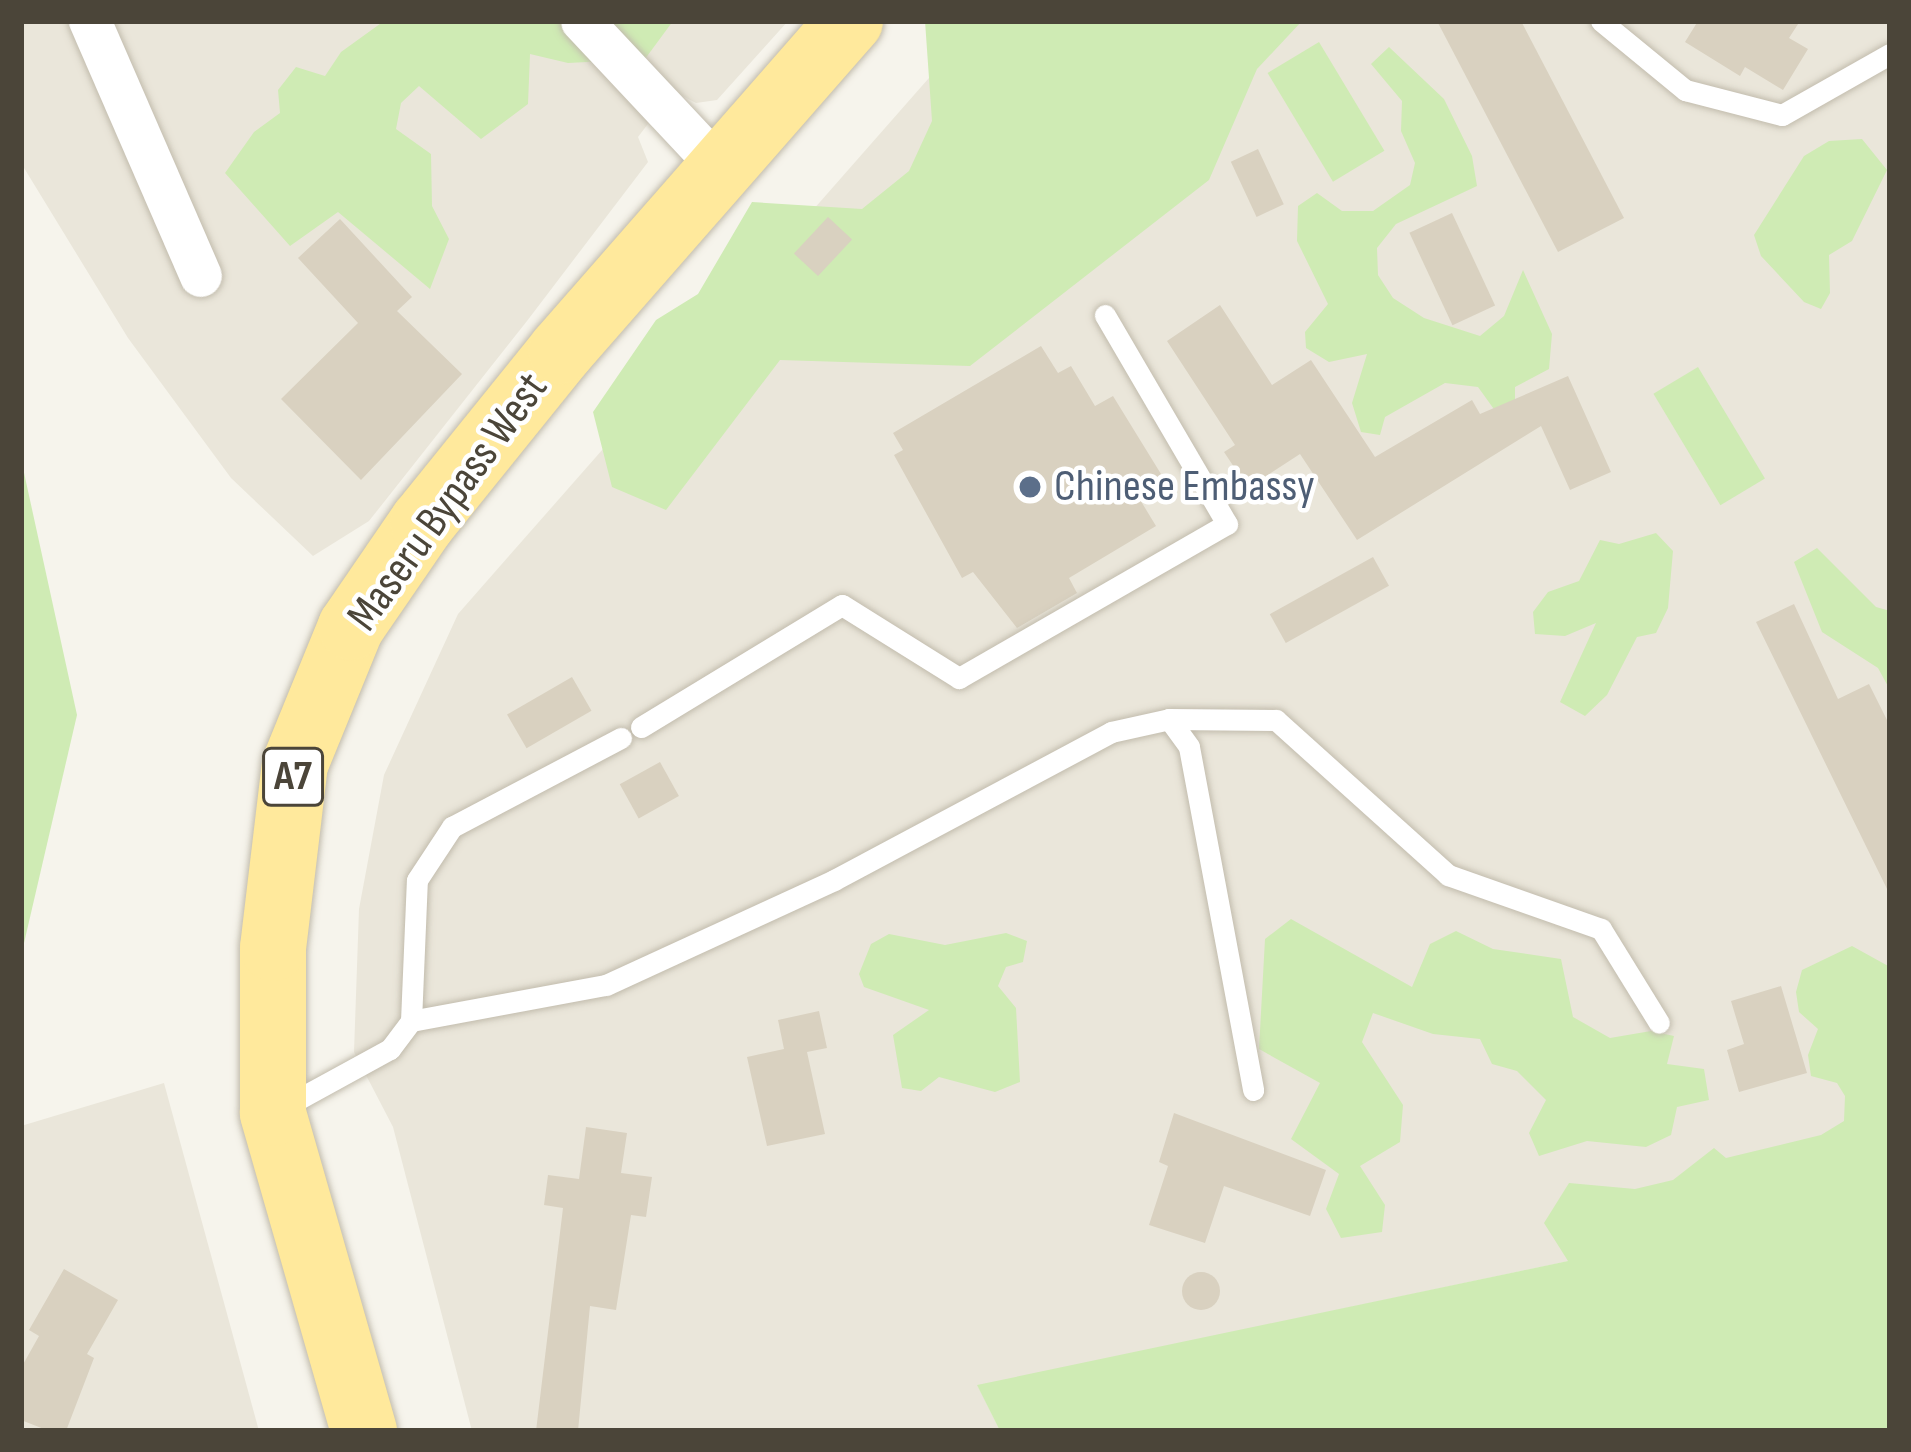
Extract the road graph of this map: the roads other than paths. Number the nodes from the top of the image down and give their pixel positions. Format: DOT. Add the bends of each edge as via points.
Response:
graph roads {
  1 [pos="90,21"];
  2 [pos="582,21"];
  3 [pos="850,21"];
  4 [pos="1601,21"];
  5 [pos="1890,54"];
  6 [pos="720,169"];
  7 [pos="201,276"];
  8 [pos="1105,315"];
  9 [pos="1169,719"];
  10 [pos="411,1021"];
  11 [pos="1659,1023"];
  12 [pos="1253,1090"];
  13 [pos="273,1113"];
  14 [pos="364,1431"];
  1 -- 7 [label="street"];
  2 -- 6 [label="street"];
  3 -- 6 [label="main road, Maseru Bypass West / A7"];
  4 -- 5 [label="lane" via="1685,90 1782,115"];
  6 -- 13 [label="main road, Maseru Bypass West / A7" via="464,471 351,627 295,764 273,948"];
  8 -- 10 [label="lane" via="1227,524 959,678 842,605 452,827 416,880"];
  9 -- 10 [label="lane" via="1111,732 834,880 606,986"];
  9 -- 11 [label="lane" via="1276,720 1448,875 1600,929"];
  9 -- 12 [label="lane" via="1189,747"];
  10 -- 13 [label="lane" via="389,1048"];
  13 -- 14 [label="main road, Maseru Bypass West / A7"];
}
